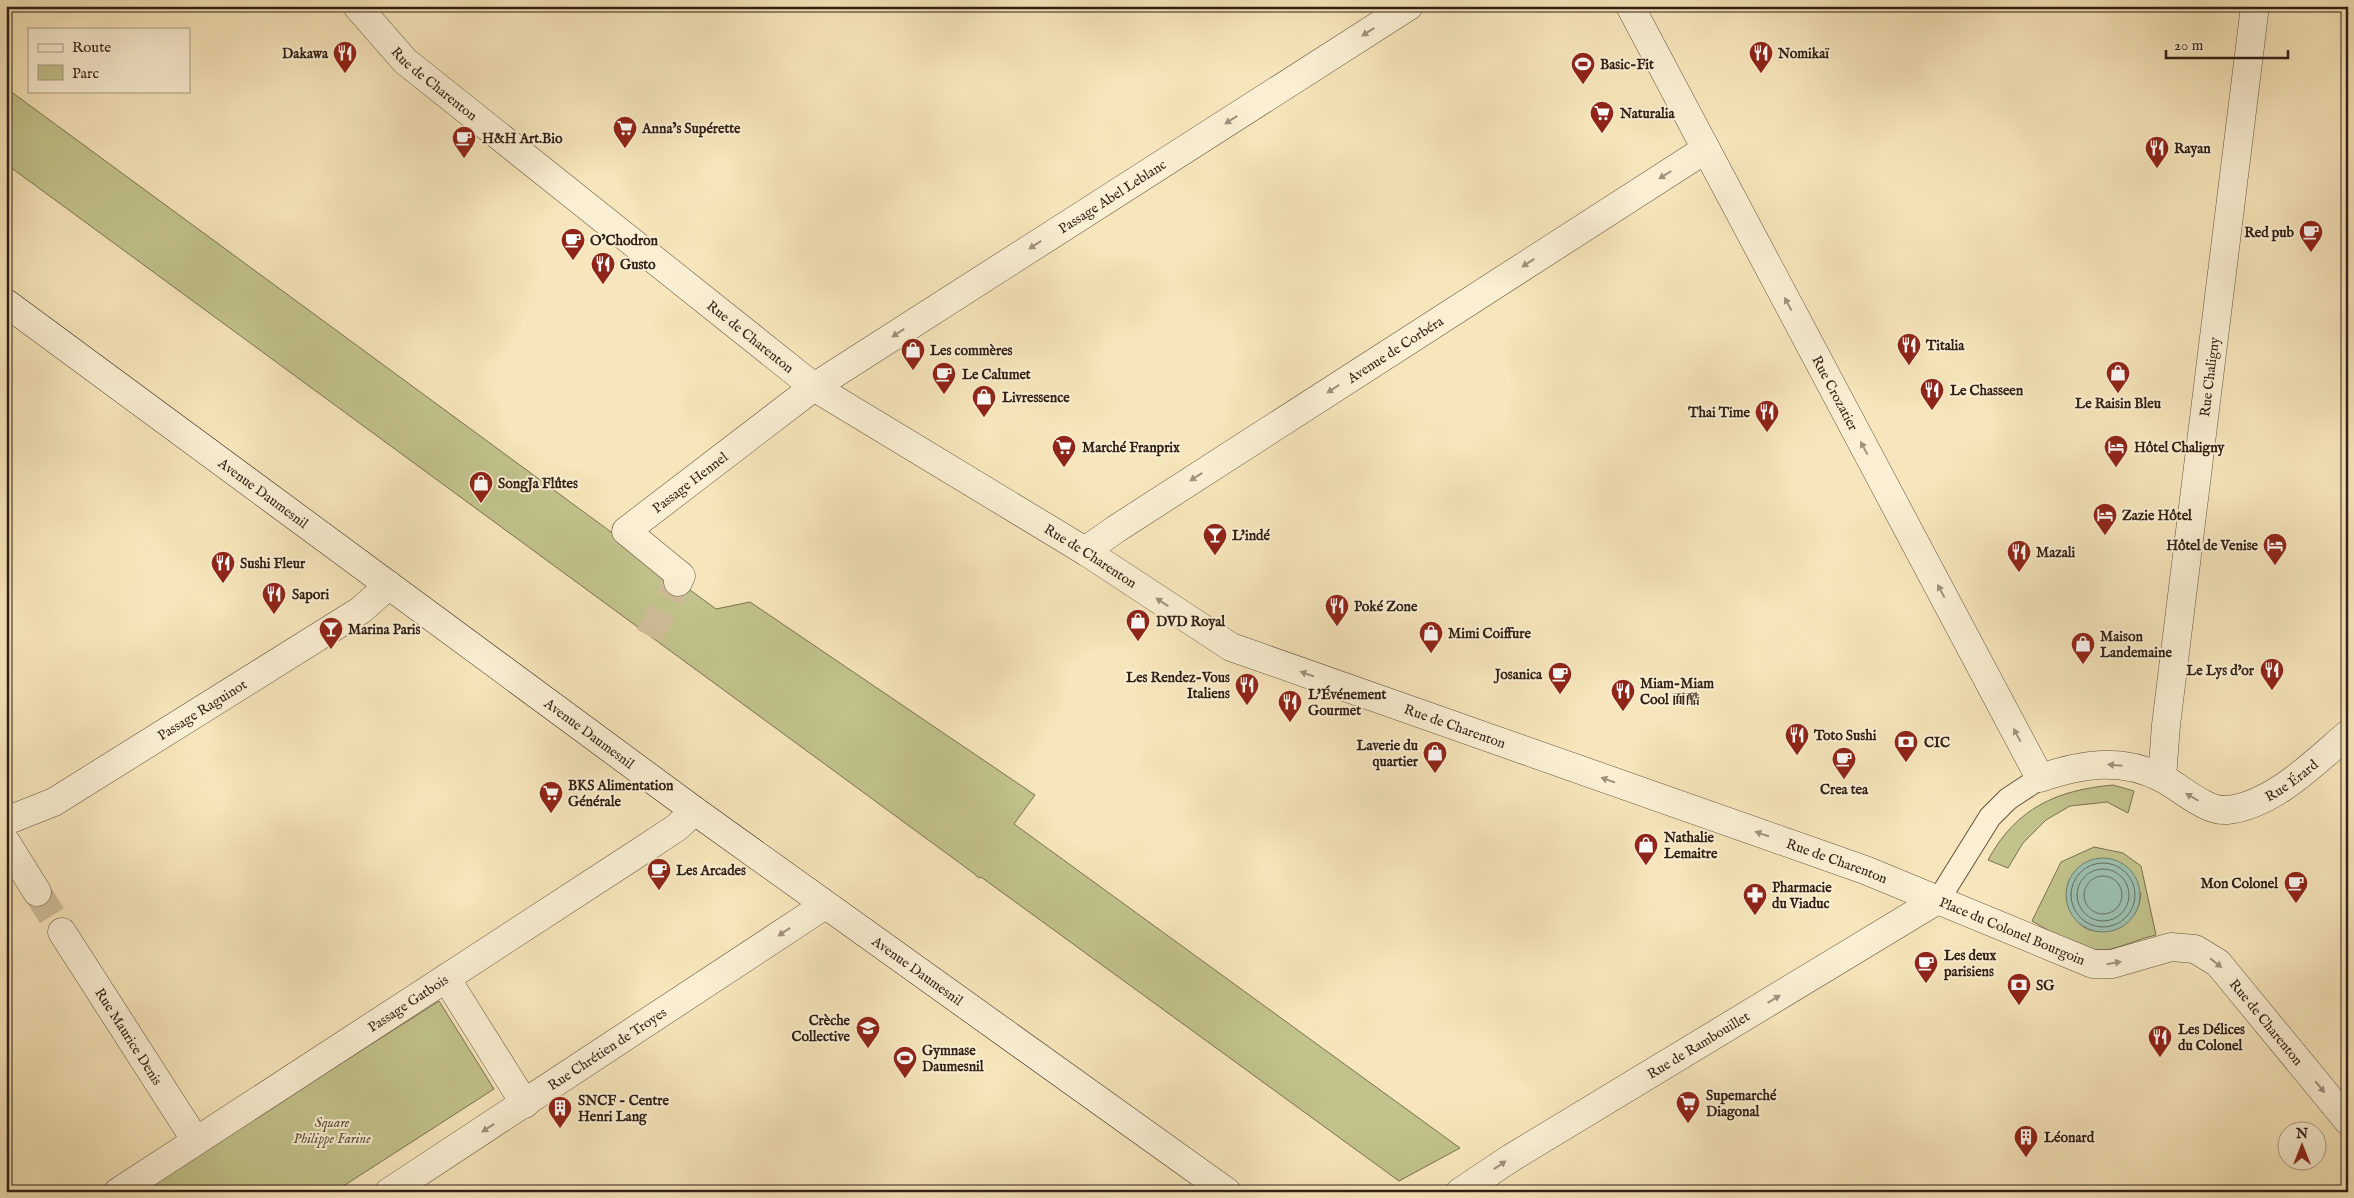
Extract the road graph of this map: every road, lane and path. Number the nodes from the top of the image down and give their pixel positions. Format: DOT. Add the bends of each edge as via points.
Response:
graph roads {
  1 [pos="358,6"];
  2 [pos="1409,6"];
  3 [pos="1630,6"];
  4 [pos="2255,6"];
  5 [pos="1706,149"];
  6 [pos="6,303"];
  7 [pos="814,387"];
  8 [pos="1085,551"];
  9 [pos="678,582"];
  10 [pos="389,585"];
  11 [pos="2348,734"];
  12 [pos="2040,778"];
  13 [pos="2162,778"];
  14 [pos="2226,810"];
  15 [pos="695,811"];
  16 [pos="6,821"];
  17 [pos="6,842"];
  18 [pos="37,892"];
  19 [pos="1939,899"];
  20 [pos="825,905"];
  21 [pos="62,932"];
  22 [pos="2171,946"];
  23 [pos="446,978"];
  24 [pos="525,1104"];
  25 [pos="2348,1121"];
  26 [pos="196,1141"];
  27 [pos="118,1192"];
  28 [pos="389,1192"];
  29 [pos="1227,1192"];
  30 [pos="1460,1192"];
  1 -- 7 [label="street, Rue de Charenton" via="405,61"];
  2 -- 7 [label="street, Passage Abel Leblanc, one-way"];
  3 -- 5 [label="street, Rue Crozatier"];
  4 -- 13 [label="street, Rue Chaligny"];
  5 -- 8 [label="street, Avenue de Corbéra, one-way"];
  12 -- 5 [label="street, Rue Crozatier, one-way"];
  6 -- 10 [label="street, Avenue Daumesnil"];
  7 -- 8 [label="street, Rue de Charenton"];
  7 -- 9 [label="street, Passage Hennel" via="626,530 681,576"];
  19 -- 8 [label="street, Rue de Charenton, one-way" via="1865,870 1230,647"];
  10 -- 15 [label="street, Avenue Daumesnil"];
  10 -- 16 [label="street, Passage Raguinot" via="361,610 54,802"];
  11 -- 14 [label="street, Rue Érard" via="2290,784 2259,801"];
  13 -- 12 [label="street, Place du Colonel Bourgoin, one-way" via="2130,767 2101,764 2073,767"];
  12 -- 19 [label="lane, Place du Colonel Bourgoin" via="2008,799 1990,817"];
  14 -- 13 [label="street, Place du Colonel Bourgoin, one-way" via="2204,804"];
  15 -- 20 [label="street, Avenue Daumesnil"];
  15 -- 23 [label="street, Passage Gatbois" via="676,828"];
  17 -- 18 [label="street"];
  19 -- 22 [label="street, Place du Colonel Bourgoin, one-way" via="2093,964 2112,964"];
  30 -- 19 [label="street, Rue de Rambouillet, one-way"];
  20 -- 24 [label="street, Rue Chrétien de Troyes, one-way"];
  20 -- 29 [label="street, Avenue Daumesnil"];
  21 -- 26 [label="street, Rue Maurice Denis"];
  22 -- 25 [label="street, Rue de Charenton, one-way" via="2195,949 2218,963"];
  23 -- 24 [label="street"];
  23 -- 26 [label="street, Passage Gatbois"];
  24 -- 28 [label="street, Rue Chrétien de Troyes, one-way"];
  26 -- 27 [label="street, Passage Gatbois"];
}
